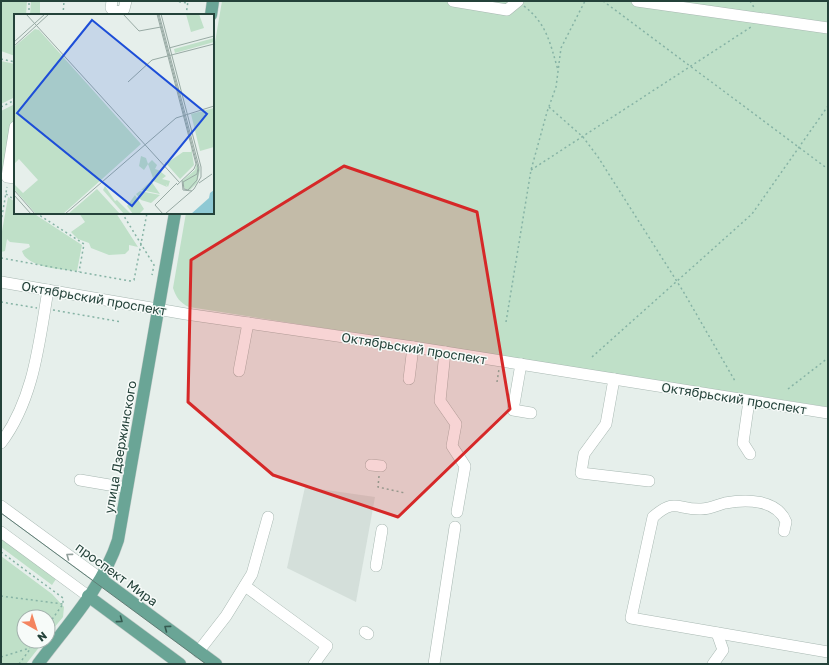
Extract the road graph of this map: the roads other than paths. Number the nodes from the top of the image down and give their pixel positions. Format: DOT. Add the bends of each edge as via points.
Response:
graph roads {
  1 [pos="112,1"];
  2 [pos="126,1"];
  3 [pos="210,1"];
  4 [pos="453,1"];
  5 [pos="518,1"];
  6 [pos="637,1"];
  7 [pos="211,14"];
  8 [pos="828,28"];
  9 [pos="14,144"];
  10 [pos="12,177"];
  11 [pos="176,214"];
  12 [pos="1,282"];
  13 [pos="48,290"];
  14 [pos="159,310"];
  15 [pos="248,323"];
  16 [pos="413,347"];
  17 [pos="445,352"];
  18 [pos="521,364"];
  19 [pos="239,371"];
  20 [pos="409,379"];
  21 [pos="614,379"];
  22 [pos="749,401"];
  23 [pos="531,413"];
  24 [pos="828,413"];
  25 [pos="1,443"];
  26 [pos="750,454"];
  27 [pos="80,480"];
  28 [pos="649,481"];
  29 [pos="127,488"];
  30 [pos="1,506"];
  31 [pos="457,512"];
  32 [pos="268,517"];
  33 [pos="455,527"];
  34 [pos="382,530"];
  35 [pos="784,531"];
  36 [pos="1,532"];
  37 [pos="376,566"];
  38 [pos="101,579"];
  39 [pos="245,586"];
  40 [pos="88,596"];
  41 [pos="717,633"];
  42 [pos="828,650"];
  43 [pos="198,652"];
  44 [pos="40,663"];
  45 [pos="176,663"];
  46 [pos="216,664"];
  47 [pos="314,664"];
  48 [pos="434,664"];
  49 [pos="713,664"];
  1 -- 2 [label="street" via="111,8 121,12"];
  3 -- 7 [label="main road"];
  4 -- 5 [label="street" via="507,10"];
  6 -- 8 [label="street"];
  9 -- 10 [label="street"];
  11 -- 14 [label="main road, улица Дзержинского"];
  12 -- 13 [label="street, Октябрьский проспект"];
  13 -- 14 [label="street, Октябрьский проспект"];
  13 -- 25 [label="street" via="34,372 17,417"];
  14 -- 15 [label="street, Октябрьский проспект"];
  14 -- 29 [label="main road, улица Дзержинского"];
  15 -- 16 [label="street, Октябрьский проспект"];
  15 -- 19 [label="street"];
  16 -- 17 [label="street, Октябрьский проспект"];
  16 -- 20 [label="street"];
  17 -- 18 [label="street, Октябрьский проспект"];
  17 -- 31 [label="street" via="440,401 456,424 452,446 465,466"];
  18 -- 21 [label="street, Октябрьский проспект"];
  18 -- 23 [label="street" via="513,410"];
  21 -- 22 [label="street, Октябрьский проспект"];
  21 -- 28 [label="street" via="606,424 584,454 582,473"];
  22 -- 24 [label="street, Октябрьский проспект"];
  22 -- 26 [label="street" via="743,443"];
  27 -- 29 [label="street"];
  29 -- 38 [label="main road, улица Дзержинского" via="118,540"];
  38 -- 30 [label="street, проспект Мира, one-way"];
  32 -- 39 [label="street" via="252,574"];
  33 -- 48 [label="street"];
  34 -- 37 [label="street"];
  35 -- 41 [label="street" via="786,522 783,515 775,507 763,503 740,501 701,510 679,505 669,506 653,517 631,618"];
  36 -- 40 [label="street"];
  38 -- 40 [label="main road, улица Дзержинского"];
  43 -- 38 [label="main road, проспект Мира, one-way"];
  39 -- 43 [label="street"];
  39 -- 47 [label="street" via="327,646"];
  40 -- 44 [label="main road, улица Дзержинского"];
  40 -- 45 [label="main road, one-way"];
  41 -- 42 [label="street"];
  41 -- 49 [label="street" via="723,650"];
  43 -- 46 [label="main road, проспект Мира"];
}
